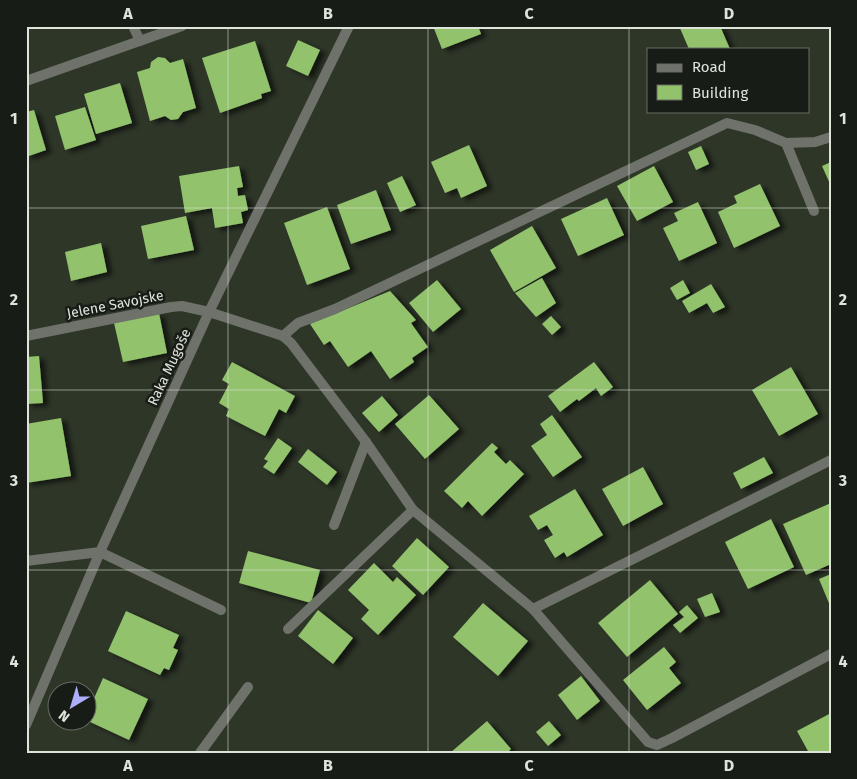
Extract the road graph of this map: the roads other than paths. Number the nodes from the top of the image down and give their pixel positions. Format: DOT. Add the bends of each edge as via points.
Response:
graph roads {
  1 [pos="133,26"];
  2 [pos="182,26"];
  3 [pos="349,26"];
  4 [pos="140,41"];
  5 [pos="26,81"];
  6 [pos="831,137"];
  7 [pos="786,143"];
  8 [pos="814,211"];
  9 [pos="209,312"];
  10 [pos="26,336"];
  11 [pos="283,336"];
  12 [pos="366,442"];
  13 [pos="831,460"];
  14 [pos="413,510"];
  15 [pos="334,525"];
  16 [pos="100,552"];
  17 [pos="26,561"];
  18 [pos="533,609"];
  19 [pos="221,610"];
  20 [pos="288,629"];
  21 [pos="831,654"];
  22 [pos="248,688"];
  23 [pos="26,725"];
  24 [pos="200,753"];
  1 -- 4 [label="street"];
  2 -- 4 [label="street"];
  3 -- 9 [label="street, Raka Mugoše"];
  4 -- 5 [label="street"];
  6 -- 7 [label="street" via="815,142"];
  7 -- 8 [label="street"];
  7 -- 11 [label="street" via="727,123 335,309 298,323"];
  9 -- 10 [label="street, Jelene Savojske" via="171,307"];
  9 -- 11 [label="street, Jelene Savojske"];
  9 -- 16 [label="street, Raka Mugoše"];
  11 -- 12 [label="street"];
  12 -- 14 [label="street"];
  12 -- 15 [label="street"];
  13 -- 18 [label="street"];
  14 -- 18 [label="street"];
  14 -- 20 [label="street"];
  16 -- 17 [label="street"];
  16 -- 19 [label="street"];
  16 -- 23 [label="street, Raka Mugoše"];
  18 -- 21 [label="street" via="648,742 657,744"];
  22 -- 24 [label="street"];
}
